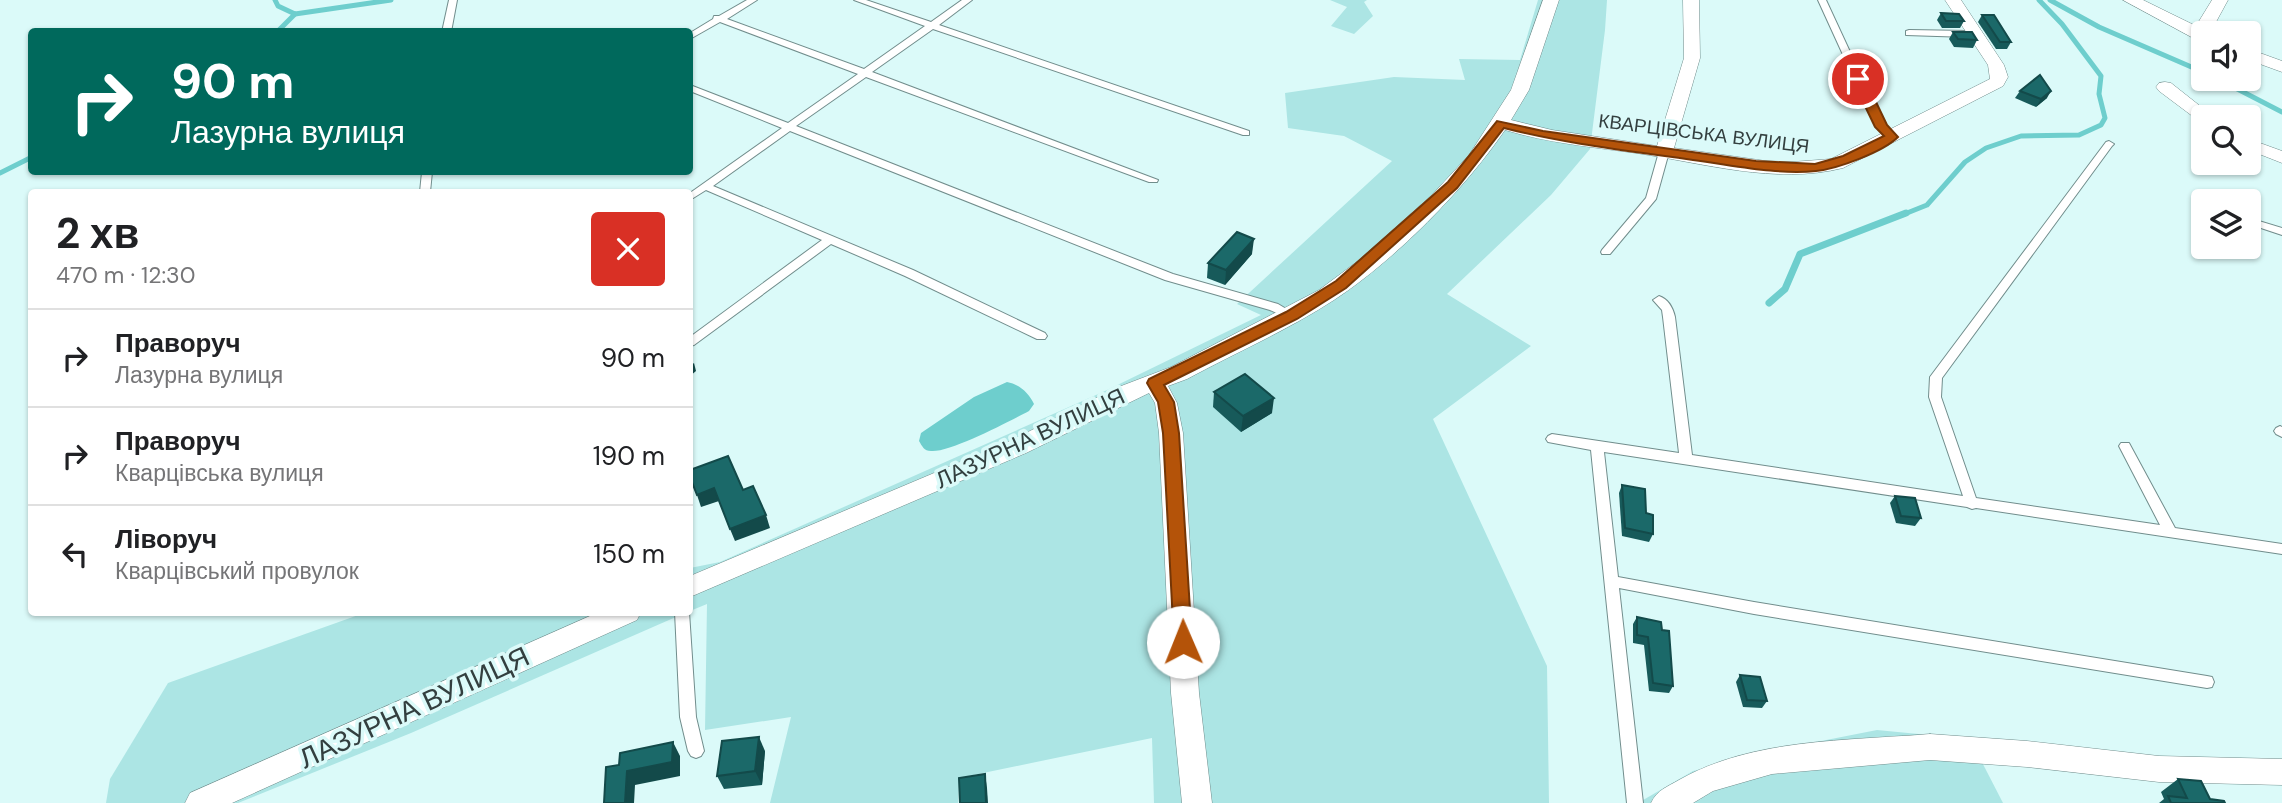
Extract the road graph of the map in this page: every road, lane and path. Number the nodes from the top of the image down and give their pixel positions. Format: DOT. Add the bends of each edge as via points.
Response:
graph roads {
  1 [pos="453,0"];
  2 [pos="753,0"];
  3 [pos="858,0"];
  4 [pos="968,0"];
  5 [pos="1551,0"];
  6 [pos="1691,0"];
  7 [pos="1822,0"];
  8 [pos="1953,0"];
  9 [pos="2131,0"];
  10 [pos="2220,0"];
  11 [pos="717,18"];
  12 [pos="2207,21"];
  13 [pos="934,24"];
  14 [pos="447,28"];
  15 [pos="2191,30"];
  16 [pos="1909,33"];
  17 [pos="693,34"];
  18 [pos="1975,34"];
  19 [pos="2261,59"];
  20 [pos="2282,67"];
  21 [pos="866,72"];
  22 [pos="2165,87"];
  23 [pos="693,89"];
  24 [pos="2191,106"];
  25 [pos="1501,124"];
  26 [pos="787,128"];
  27 [pos="1246,133"];
  28 [pos="1892,137"];
  29 [pos="2109,144"];
  30 [pos="2261,149"];
  31 [pos="1664,152"];
  32 [pos="2282,157"];
  33 [pos="1153,180"];
  34 [pos="705,186"];
  35 [pos="693,195"];
  36 [pos="2261,225"];
  37 [pos="2282,232"];
  38 [pos="830,239"];
  39 [pos="1606,252"];
  40 [pos="1659,300"];
  41 [pos="1292,316"];
  42 [pos="1041,336"];
  43 [pos="693,340"];
  44 [pos="1155,383"];
  45 [pos="1552,439"];
  46 [pos="2124,446"];
  47 [pos="1597,447"];
  48 [pos="1686,460"];
  49 [pos="1972,504"];
  50 [pos="2172,533"];
  51 [pos="2282,549"];
  52 [pos="1611,581"];
  53 [pos="693,586"];
  54 [pos="619,616"];
  55 [pos="682,616"];
  56 [pos="2207,682"];
  57 [pos="696,751"];
  58 [pos="2282,772"];
  59 [pos="200,803"];
  60 [pos="1197,803"];
  61 [pos="1635,803"];
  62 [pos="1666,803"];
  1 -- 14 [label="lane"];
  2 -- 11 [label="lane"];
  3 -- 13 [label="lane"];
  4 -- 13 [label="lane"];
  5 -- 25 [label="street, ЛАЗУРНА ВУЛИЦЯ" via="1520,89"];
  6 -- 31 [label="street" via="1692,58"];
  7 -- 28 [label="lane" via="1871,108"];
  8 -- 18 [label="street, КВАРЦІВСЬКА ВУЛИЦЯ"];
  9 -- 15 [label="street"];
  10 -- 12 [label="street"];
  11 -- 17 [label="lane"];
  11 -- 21 [label="lane"];
  13 -- 21 [label="lane"];
  13 -- 27 [label="lane"];
  16 -- 18 [label="lane"];
  18 -- 28 [label="street, КВАРЦІВСЬКА ВУЛИЦЯ" via="1996,65 1997,82"];
  19 -- 20 [label="street"];
  21 -- 26 [label="lane"];
  21 -- 33 [label="lane"];
  22 -- 24 [label="street"];
  23 -- 26 [label="lane"];
  25 -- 31 [label="street, КВАРЦІВСЬКА ВУЛИЦЯ" via="1543,135"];
  25 -- 41 [label="street, ЛАЗУРНА ВУЛИЦЯ" via="1438,200 1349,278"];
  26 -- 34 [label="lane"];
  26 -- 41 [label="lane" via="1169,277"];
  28 -- 31 [label="street, КВАРЦІВСЬКА ВУЛИЦЯ" via="1848,159 1816,167"];
  29 -- 49 [label="lane" via="1936,377 1935,397"];
  30 -- 32 [label="street"];
  31 -- 39 [label="lane" via="1651,199"];
  34 -- 35 [label="lane"];
  34 -- 38 [label="lane"];
  36 -- 37 [label="lane"];
  38 -- 42 [label="lane"];
  38 -- 43 [label="lane"];
  40 -- 48 [label="lane" via="1669,317"];
  41 -- 44 [label="street, ЛАЗУРНА ВУЛИЦЯ"];
  44 -- 53 [label="street, ЛАЗУРНА ВУЛИЦЯ" via="997,457"];
  44 -- 60 [label="street" via="1166,402 1171,433 1185,693"];
  45 -- 47 [label="lane"];
  46 -- 50 [label="lane"];
  47 -- 48 [label="lane"];
  47 -- 52 [label="lane"];
  48 -- 49 [label="lane"];
  49 -- 50 [label="lane"];
  50 -- 51 [label="lane"];
  52 -- 56 [label="lane"];
  52 -- 61 [label="lane"];
  54 -- 59 [label="street, ЛАЗУРНА ВУЛИЦЯ"];
  55 -- 57 [label="lane" via="688,717"];
  58 -- 62 [label="street" via="2168,770 2026,754 1909,748 1748,767 1706,780"];
}
